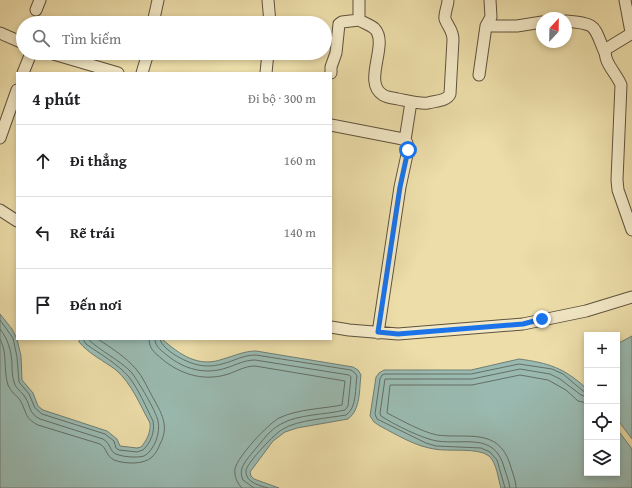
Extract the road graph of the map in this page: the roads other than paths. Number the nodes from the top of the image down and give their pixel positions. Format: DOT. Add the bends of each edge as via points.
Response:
graph roads {
  1 [pos="158,0"];
  2 [pos="268,0"];
  3 [pos="359,0"];
  4 [pos="448,0"];
  5 [pos="490,0"];
  6 [pos="625,0"];
  7 [pos="155,16"];
  8 [pos="269,16"];
  9 [pos="359,20"];
  10 [pos="572,22"];
  11 [pos="536,23"];
  12 [pos="486,26"];
  13 [pos="0,33"];
  14 [pos="16,40"];
  15 [pos="605,53"];
  16 [pos="28,60"];
  17 [pos="74,60"];
  18 [pos="146,60"];
  19 [pos="267,60"];
  20 [pos="23,72"];
  21 [pos="115,72"];
  22 [pos="142,72"];
  23 [pos="266,72"];
  24 [pos="331,72"];
  25 [pos="479,75"];
  26 [pos="16,93"];
  27 [pos="411,102"];
  28 [pos="332,125"];
  29 [pos="0,138"];
  30 [pos="405,140"];
  31 [pos="0,210"];
  32 [pos="16,220"];
  33 [pos="632,230"];
  34 [pos="632,297"];
  35 [pos="332,327"];
  36 [pos="378,332"];
  1 -- 7 [label="street"];
  2 -- 8 [label="street"];
  3 -- 9 [label="street"];
  4 -- 27 [label="street" via="445,15 453,33 450,95 425,103"];
  5 -- 12 [label="street" via="490,17"];
  6 -- 15 [label="street" via="631,32 606,49"];
  9 -- 24 [label="street" via="339,24"];
  9 -- 27 [label="street" via="376,30 377,89 384,95"];
  10 -- 15 [label="street" via="591,25"];
  11 -- 12 [label="street"];
  12 -- 25 [label="street"];
  13 -- 14 [label="street"];
  15 -- 33 [label="street" via="621,85 617,180"];
  16 -- 20 [label="street"];
  17 -- 21 [label="street"];
  18 -- 22 [label="street"];
  19 -- 23 [label="street"];
  26 -- 29 [label="street"];
  27 -- 30 [label="street"];
  28 -- 30 [label="street"];
  30 -- 36 [label="street" via="408,150"];
  31 -- 32 [label="street"];
  34 -- 36 [label="street" via="586,311 523,324 398,334"];
  35 -- 36 [label="street"];
}
